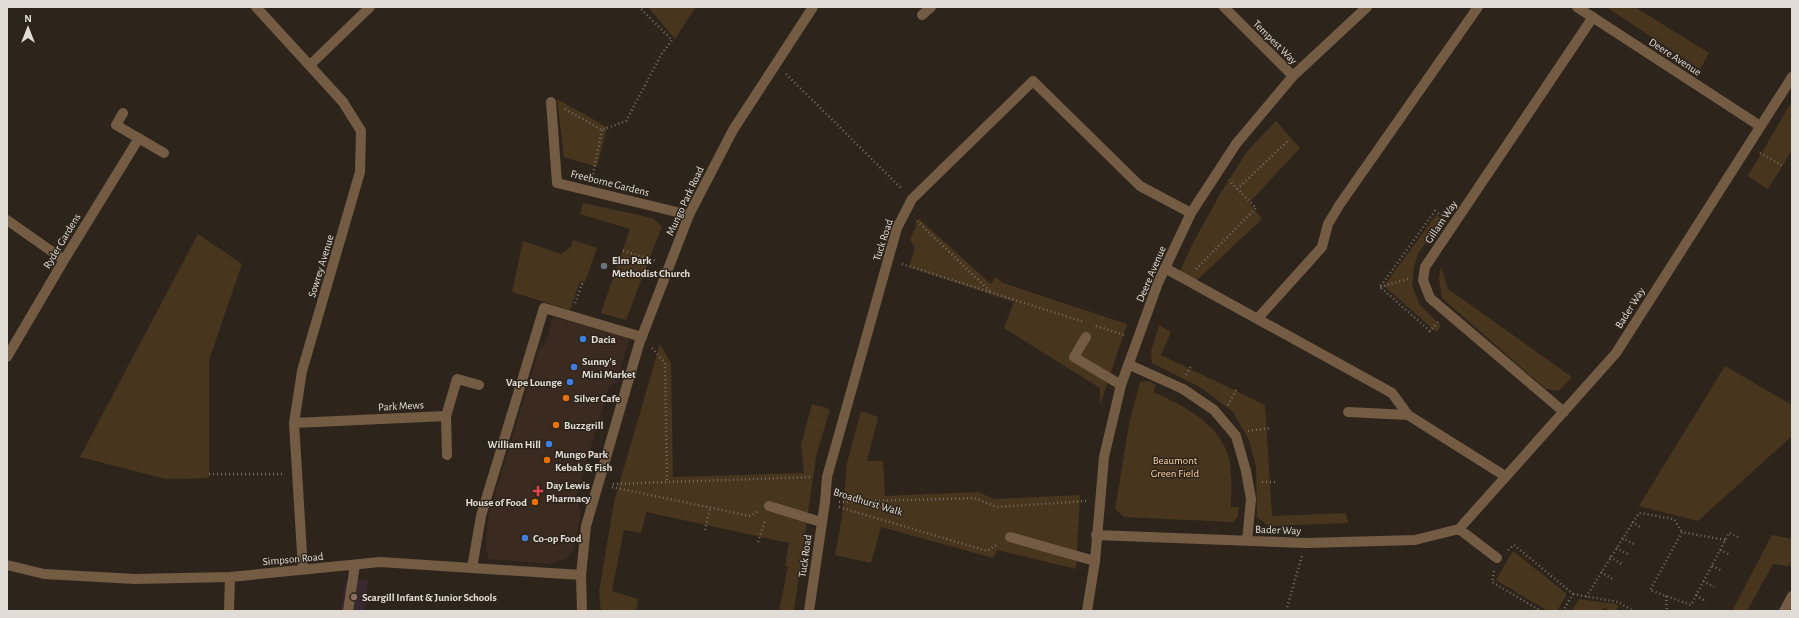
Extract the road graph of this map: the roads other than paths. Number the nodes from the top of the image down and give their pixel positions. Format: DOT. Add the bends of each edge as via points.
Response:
graph roads {
  1 [pos="256,7"];
  2 [pos="370,7"];
  3 [pos="814,7"];
  4 [pos="931,7"];
  5 [pos="1224,7"];
  6 [pos="1365,7"];
  7 [pos="1478,7"];
  8 [pos="1577,7"];
  9 [pos="922,15"];
  10 [pos="1593,17"];
  11 [pos="310,65"];
  12 [pos="1293,76"];
  13 [pos="1792,77"];
  14 [pos="551,102"];
  15 [pos="123,113"];
  16 [pos="1760,126"];
  17 [pos="139,138"];
  18 [pos="164,153"];
  19 [pos="1191,213"];
  20 [pos="689,214"];
  21 [pos="7,220"];
  22 [pos="64,260"];
  23 [pos="1165,268"];
  24 [pos="1258,318"];
  25 [pos="642,337"];
  26 [pos="1086,337"];
  27 [pos="7,357"];
  28 [pos="1130,365"];
  29 [pos="479,385"];
  30 [pos="1121,385"];
  31 [pos="1348,412"];
  32 [pos="1564,412"];
  33 [pos="1408,415"];
  34 [pos="446,416"];
  35 [pos="294,423"];
  36 [pos="447,455"];
  37 [pos="1506,476"];
  38 [pos="769,506"];
  39 [pos="821,522"];
  40 [pos="1459,529"];
  41 [pos="1096,535"];
  42 [pos="1010,537"];
  43 [pos="1247,541"];
  44 [pos="1497,558"];
  45 [pos="1095,561"];
  46 [pos="7,565"];
  47 [pos="354,565"];
  48 [pos="472,568"];
  49 [pos="303,569"];
  50 [pos="581,575"];
  51 [pos="230,577"];
  52 [pos="1792,596"];
  53 [pos="229,611"];
  54 [pos="348,611"];
  55 [pos="582,611"];
  56 [pos="809,611"];
  57 [pos="1087,611"];
  58 [pos="1784,611"];
  1 -- 11 [label="street, Sowrey Avenue"];
  2 -- 11 [label="street"];
  3 -- 20 [label="street, Mungo Park Road" via="733,130"];
  4 -- 9 [label="street"];
  5 -- 12 [label="street, Tempest Way"];
  6 -- 12 [label="street, Deere Avenue"];
  7 -- 24 [label="street" via="1340,204 1328,224 1322,247"];
  8 -- 10 [label="street, Deere Avenue"];
  10 -- 16 [label="street, Deere Avenue"];
  10 -- 32 [label="street, Gillam Way" via="1425,267 1423,280 1430,298"];
  11 -- 35 [label="street, Sowrey Avenue" via="343,102 361,131 360,172 302,371"];
  12 -- 19 [label="street, Deere Avenue" via="1236,144"];
  13 -- 16 [label="street, Bader Way"];
  14 -- 20 [label="street, Freeborne Gardens" via="557,183"];
  15 -- 17 [label="street" via="116,125"];
  16 -- 32 [label="street, Bader Way" via="1616,353"];
  17 -- 18 [label="street"];
  17 -- 22 [label="street, Ryder Gardens"];
  19 -- 23 [label="street, Deere Avenue"];
  19 -- 39 [label="street, Tuck Road" via="1140,186 1033,80 912,199 897,228 827,477"];
  20 -- 25 [label="street, Mungo Park Road"];
  21 -- 22 [label="street"];
  22 -- 27 [label="street, Ryder Gardens"];
  23 -- 24 [label="street"];
  23 -- 28 [label="street, Deere Avenue"];
  24 -- 33 [label="street" via="1392,393"];
  25 -- 48 [label="street" via="544,308 481,516"];
  25 -- 50 [label="street, Mungo Park Road" via="586,526"];
  26 -- 30 [label="street" via="1074,357"];
  28 -- 30 [label="street, Deere Avenue"];
  28 -- 43 [label="street" via="1183,390 1214,410 1236,436 1251,499"];
  29 -- 34 [label="street" via="457,378"];
  30 -- 41 [label="street, Deere Avenue" via="1104,457"];
  31 -- 33 [label="street"];
  32 -- 37 [label="street, Bader Way"];
  33 -- 37 [label="street"];
  34 -- 35 [label="street, Park Mews"];
  34 -- 36 [label="street"];
  35 -- 49 [label="street, Sowrey Avenue"];
  37 -- 40 [label="street, Bader Way"];
  38 -- 39 [label="street"];
  39 -- 56 [label="street, Tuck Road"];
  40 -- 43 [label="street, Bader Way" via="1415,540"];
  40 -- 44 [label="street"];
  41 -- 43 [label="street, Bader Way"];
  41 -- 45 [label="street, Deere Avenue"];
  42 -- 45 [label="street"];
  45 -- 57 [label="street, Deere Avenue"];
  46 -- 51 [label="street, Simpson Road" via="44,574 135,579"];
  47 -- 48 [label="street, Simpson Road" via="380,562"];
  47 -- 49 [label="street, Simpson Road"];
  47 -- 54 [label="street"];
  48 -- 50 [label="street, Simpson Road"];
  49 -- 51 [label="street, Simpson Road"];
  50 -- 55 [label="street, Mungo Park Road"];
  51 -- 53 [label="street"];
  52 -- 58 [label="street"];
}
